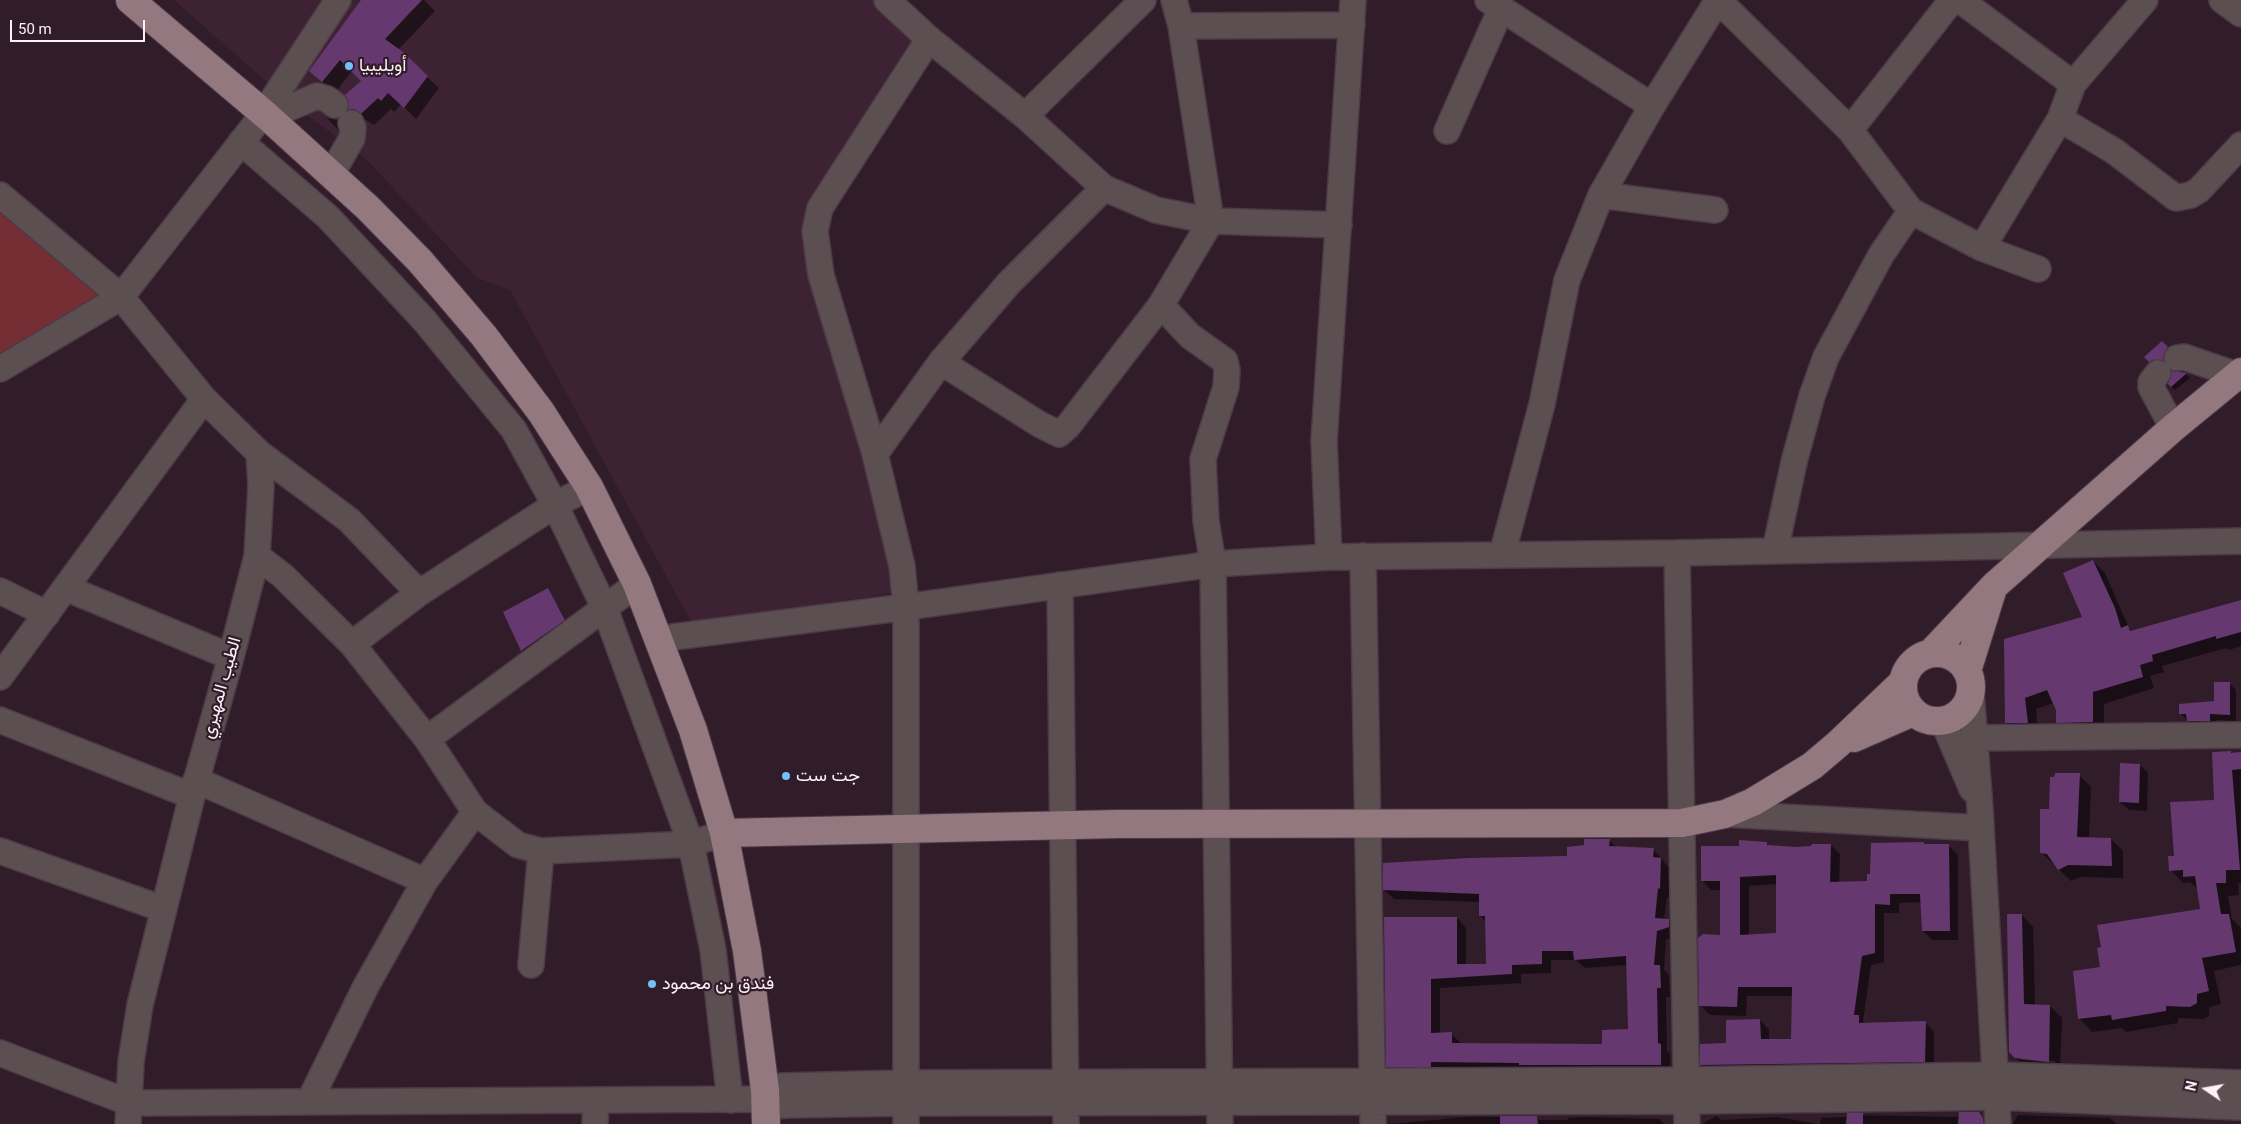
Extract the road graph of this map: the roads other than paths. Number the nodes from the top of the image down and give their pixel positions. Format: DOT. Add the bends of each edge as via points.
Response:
graph roads {
  1 [pos="130,0"];
  2 [pos="338,0"];
  3 [pos="887,0"];
  4 [pos="1143,0"];
  5 [pos="1174,0"];
  6 [pos="1353,0"];
  7 [pos="1718,0"];
  8 [pos="1952,0"];
  9 [pos="1960,0"];
  10 [pos="2145,0"];
  11 [pos="2222,0"];
  12 [pos="1494,4"];
  13 [pos="2241,14"];
  14 [pos="1352,25"];
  15 [pos="1181,26"];
  16 [pos="929,38"];
  17 [pos="2073,84"];
  18 [pos="1652,106"];
  19 [pos="266,115"];
  20 [pos="1025,116"];
  21 [pos="2060,119"];
  22 [pos="1850,130"];
  23 [pos="1447,131"];
  24 [pos="241,142"];
  25 [pos="2241,145"];
  26 [pos="332,175"];
  27 [pos="1104,188"];
  28 [pos="0,195"];
  29 [pos="1601,195"];
  30 [pos="1714,210"];
  31 [pos="1911,211"];
  32 [pos="1211,221"];
  33 [pos="1339,225"];
  34 [pos="1982,248"];
  35 [pos="2038,269"];
  36 [pos="121,297"];
  37 [pos="1161,305"];
  38 [pos="941,362"];
  39 [pos="0,369"];
  40 [pos="2239,373"];
  41 [pos="204,399"];
  42 [pos="2173,428"];
  43 [pos="259,453"];
  44 [pos="875,454"];
  45 [pos="589,487"];
  46 [pos="555,505"];
  47 [pos="2241,541"];
  48 [pos="2039,546"];
  49 [pos="1775,551"];
  50 [pos="1677,553"];
  51 [pos="1502,555"];
  52 [pos="257,556"];
  53 [pos="1362,556"];
  54 [pos="1329,557"];
  55 [pos="1212,564"];
  56 [pos="637,584"];
  57 [pos="1060,584"];
  58 [pos="1994,586"];
  59 [pos="66,588"];
  60 [pos="0,591"];
  61 [pos="419,593"];
  62 [pos="906,607"];
  63 [pos="605,608"];
  64 [pos="47,614"];
  65 [pos="658,638"];
  66 [pos="352,644"];
  67 [pos="1931,653"];
  68 [pos="231,657"];
  69 [pos="0,677"];
  70 [pos="1903,682"];
  71 [pos="1969,682"];
  72 [pos="1913,712"];
  73 [pos="0,720"];
  74 [pos="1943,721"];
  75 [pos="2241,735"];
  76 [pos="1974,738"];
  77 [pos="427,739"];
  78 [pos="1838,744"];
  79 [pos="194,788"];
  80 [pos="475,812"];
  81 [pos="1724,814"];
  82 [pos="1981,819"];
  83 [pos="1368,823"];
  84 [pos="1682,823"];
  85 [pos="1217,825"];
  86 [pos="1063,826"];
  87 [pos="906,827"];
  88 [pos="724,833"];
  89 [pos="691,844"];
  90 [pos="0,851"];
  91 [pos="541,851"];
  92 [pos="425,880"];
  93 [pos="163,909"];
  94 [pos="531,965"];
  95 [pos="0,1053"];
  96 [pos="2241,1084"];
  97 [pos="1998,1086"];
  98 [pos="309,1102"];
  99 [pos="1220,1102"];
  100 [pos="1373,1102"];
  101 [pos="1687,1102"];
  102 [pos="906,1103"];
  103 [pos="2125,1103"];
  104 [pos="756,1104"];
  105 [pos="1066,1104"];
  106 [pos="2241,1107"];
  107 [pos="596,1112"];
  108 [pos="265,1113"];
  109 [pos="457,1113"];
  110 [pos="129,1114"];
  111 [pos="1998,1124"];
  1 -- 19 [label="main road"];
  2 -- 19 [label="street"];
  3 -- 16 [label="street"];
  4 -- 20 [label="street"];
  5 -- 15 [label="street"];
  6 -- 14 [label="street"];
  7 -- 18 [label="street"];
  7 -- 22 [label="street"];
  8 -- 22 [label="street"];
  9 -- 17 [label="street"];
  10 -- 17 [label="street"];
  11 -- 13 [label="street"];
  12 -- 18 [label="street"];
  12 -- 23 [label="street"];
  14 -- 15 [label="street"];
  14 -- 33 [label="street"];
  15 -- 32 [label="street"];
  16 -- 20 [label="street"];
  16 -- 44 [label="street" via="820,208 815,231 821,275"];
  17 -- 21 [label="street"];
  18 -- 29 [label="street"];
  19 -- 24 [label="street"];
  19 -- 26 [label="main road"];
  19 -- 26 [label="street" via="317,96 327,99 353,128 352,138"];
  20 -- 27 [label="street"];
  21 -- 25 [label="street" via="2114,151 2176,198 2199,190"];
  21 -- 34 [label="street"];
  22 -- 31 [label="street"];
  24 -- 36 [label="street"];
  24 -- 46 [label="street" via="328,217 424,320 514,430"];
  26 -- 45 [label="main road" via="420,261 484,336 542,412"];
  27 -- 32 [label="street" via="1156,210"];
  27 -- 38 [label="street" via="1009,282"];
  28 -- 36 [label="street"];
  29 -- 30 [label="street"];
  29 -- 51 [label="street" via="1567,280 1542,404"];
  31 -- 34 [label="street"];
  31 -- 49 [label="street" via="1881,255 1826,357 1794,462"];
  32 -- 33 [label="street"];
  32 -- 37 [label="street"];
  33 -- 54 [label="street" via="1324,441"];
  34 -- 35 [label="street"];
  36 -- 39 [label="street"];
  36 -- 41 [label="street"];
  37 -- 38 [label="street" via="1059,434"];
  37 -- 55 [label="street" via="1190,336 1225,361 1227,370 1226,386 1203,459"];
  38 -- 44 [label="street"];
  40 -- 42 [label="main road"];
  40 -- 42 [label="street" via="2184,358 2168,366 2151,382 2151,387"];
  41 -- 43 [label="street"];
  41 -- 59 [label="street"];
  42 -- 48 [label="main road"];
  43 -- 52 [label="street, الطيب المهيري" via="261,486"];
  43 -- 61 [label="street" via="349,520"];
  44 -- 62 [label="street" via="902,566"];
  45 -- 46 [label="street"];
  45 -- 56 [label="main road"];
  46 -- 61 [label="street"];
  46 -- 63 [label="street"];
  47 -- 48 [label="street"];
  48 -- 49 [label="street"];
  48 -- 58 [label="main road"];
  49 -- 50 [label="street"];
  50 -- 51 [label="street"];
  50 -- 84 [label="street"];
  51 -- 53 [label="street"];
  52 -- 66 [label="street" via="284,576"];
  52 -- 68 [label="street, الطيب المهيري"];
  53 -- 54 [label="street"];
  53 -- 83 [label="street"];
  54 -- 55 [label="street"];
  55 -- 57 [label="street"];
  55 -- 85 [label="street"];
  56 -- 63 [label="street"];
  56 -- 65 [label="main road"];
  57 -- 62 [label="street"];
  57 -- 86 [label="street"];
  58 -- 67 [label="main road"];
  58 -- 71 [label="main road"];
  59 -- 64 [label="street"];
  59 -- 68 [label="street"];
  60 -- 64 [label="street"];
  61 -- 66 [label="street"];
  62 -- 65 [label="street"];
  62 -- 87 [label="street"];
  63 -- 77 [label="street"];
  63 -- 89 [label="street"];
  64 -- 69 [label="street"];
  65 -- 88 [label="main road" via="693,730"];
  66 -- 77 [label="street"];
  67 -- 70 [label="main road" via="1912,663"];
  67 -- 71 [label="main road" via="1952,656 1961,662"];
  68 -- 79 [label="street, الطيب المهيري"];
  70 -- 72 [label="main road" via="1906,703"];
  70 -- 78 [label="main road"];
  71 -- 74 [label="main road" via="1968,702 1962,711"];
  71 -- 76 [label="street"];
  72 -- 74 [label="main road" via="1927,720"];
  72 -- 78 [label="main road"];
  73 -- 79 [label="street"];
  74 -- 82 [label="street"];
  75 -- 76 [label="street"];
  76 -- 82 [label="street"];
  77 -- 80 [label="street"];
  78 -- 81 [label="main road" via="1784,784"];
  79 -- 92 [label="street"];
  79 -- 93 [label="street, الطيب المهيري"];
  80 -- 91 [label="street" via="518,845"];
  80 -- 92 [label="street"];
  81 -- 82 [label="street"];
  81 -- 84 [label="main road"];
  82 -- 97 [label="street"];
  83 -- 84 [label="main road"];
  83 -- 85 [label="main road"];
  83 -- 100 [label="street"];
  84 -- 101 [label="street"];
  85 -- 86 [label="main road"];
  85 -- 99 [label="street"];
  86 -- 87 [label="main road"];
  86 -- 105 [label="street"];
  87 -- 88 [label="main road"];
  87 -- 102 [label="street"];
  88 -- 89 [label="street"];
  88 -- 104 [label="main road" via="748,951"];
  89 -- 91 [label="street"];
  89 -- 104 [label="street" via="713,950"];
  90 -- 93 [label="street"];
  91 -- 94 [label="street"];
  92 -- 98 [label="street" via="366,986"];
  93 -- 110 [label="street, الطيب المهيري" via="134,1035"];
  95 -- 110 [label="street"];
  96 -- 103 [label="street"];
  97 -- 101 [label="street"];
  97 -- 103 [label="street"];
  97 -- 111 [label="street"];
  98 -- 108 [label="street"];
  98 -- 109 [label="street"];
  99 -- 100 [label="street"];
  99 -- 105 [label="street"];
  100 -- 101 [label="street"];
  102 -- 104 [label="street" via="782,1086"];
  102 -- 105 [label="street"];
  103 -- 106 [label="street"];
  104 -- 107 [label="street"];
  107 -- 109 [label="street"];
  108 -- 110 [label="street"];
}
